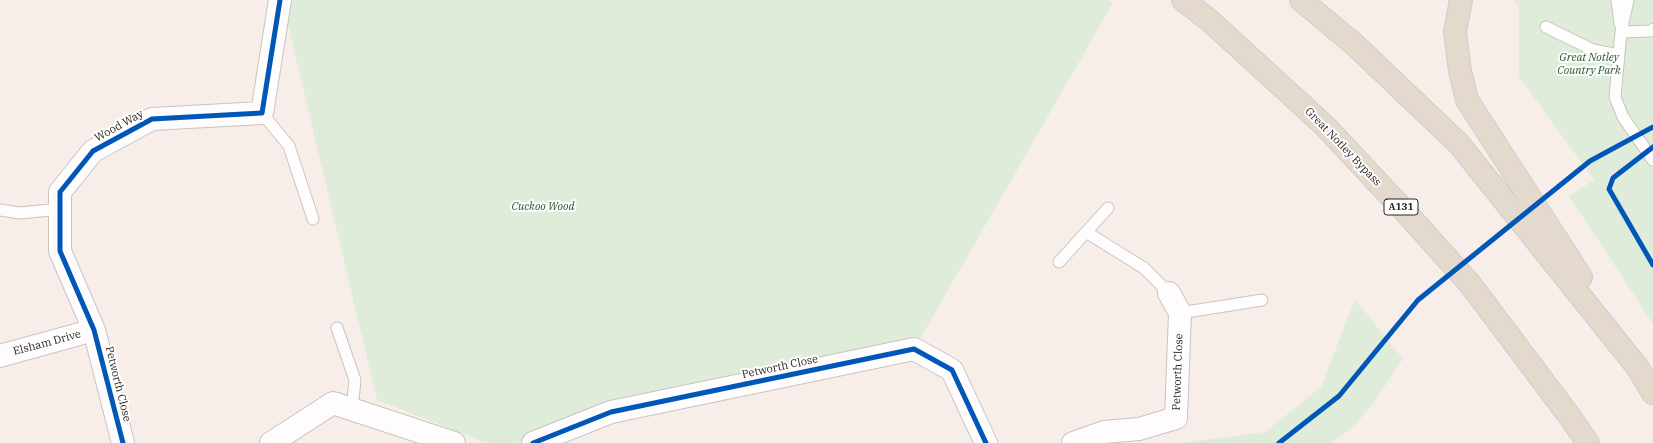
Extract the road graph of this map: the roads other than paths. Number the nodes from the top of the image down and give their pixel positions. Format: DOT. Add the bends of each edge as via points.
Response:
graph roads {
  1 [pos="280,0"];
  2 [pos="1183,0"];
  3 [pos="1301,0"];
  4 [pos="1462,0"];
  5 [pos="1617,0"];
  6 [pos="1628,0"];
  7 [pos="1546,27"];
  8 [pos="1653,29"];
  9 [pos="1620,32"];
  10 [pos="1619,55"];
  11 [pos="262,114"];
  12 [pos="1653,160"];
  13 [pos="1108,208"];
  14 [pos="60,209"];
  15 [pos="0,210"];
  16 [pos="313,219"];
  17 [pos="1086,232"];
  18 [pos="1059,262"];
  19 [pos="1169,293"];
  20 [pos="1262,300"];
  21 [pos="1180,313"];
  22 [pos="337,328"];
  23 [pos="94,330"];
  24 [pos="0,356"];
  25 [pos="1638,368"];
  26 [pos="1653,393"];
  27 [pos="352,409"];
  28 [pos="123,443"];
  29 [pos="271,443"];
  30 [pos="454,443"];
  31 [pos="532,443"];
  32 [pos="986,443"];
  33 [pos="1072,443"];
  34 [pos="1588,443"];
  1 -- 11 [label="street"];
  2 -- 34 [label="highway, Great Notley Bypass / A131" via="1209,20 1325,126 1410,217 1470,284"];
  3 -- 25 [label="highway" via="1355,45 1459,144"];
  4 -- 25 [label="highway" via="1455,32 1467,100"];
  5 -- 9 [label="lane"];
  6 -- 9 [label="lane"];
  7 -- 10 [label="lane" via="1593,50"];
  8 -- 9 [label="lane"];
  9 -- 10 [label="lane"];
  10 -- 12 [label="lane" via="1615,97 1623,118"];
  11 -- 14 [label="street, Wood Way" via="152,119 93,151 60,192"];
  11 -- 16 [label="lane" via="289,146"];
  13 -- 17 [label="lane"];
  14 -- 15 [label="lane" via="20,213"];
  14 -- 23 [label="street, Wood Way" via="60,251"];
  17 -- 18 [label="lane"];
  17 -- 19 [label="lane" via="1144,268"];
  19 -- 21 [label="street"];
  20 -- 21 [label="lane"];
  21 -- 33 [label="street, Petworth Close" via="1176,418 1139,429 1104,432"];
  22 -- 27 [label="lane" via="355,380"];
  23 -- 24 [label="street, Elsham Drive"];
  23 -- 28 [label="street, Petworth Close"];
  25 -- 26 [label="highway"];
  27 -- 29 [label="street" via="333,403"];
  27 -- 30 [label="street"];
  31 -- 32 [label="street, Petworth Close" via="612,412 914,348 952,370"];
}
